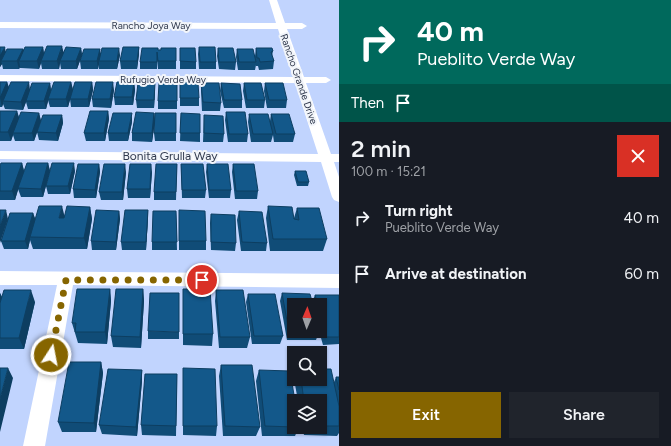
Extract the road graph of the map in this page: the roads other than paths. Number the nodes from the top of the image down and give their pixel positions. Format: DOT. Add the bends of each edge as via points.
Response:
graph roads {
  1 [pos="273,0"];
  2 [pos="0,25"];
  3 [pos="281,26"];
  4 [pos="302,26"];
  5 [pos="0,78"];
  6 [pos="300,80"];
  7 [pos="326,80"];
  8 [pos="0,155"];
  9 [pos="332,158"];
  10 [pos="339,197"];
  11 [pos="0,278"];
  12 [pos="66,280"];
  13 [pos="339,281"];
  14 [pos="34,446"];
  1 -- 3 [label="street, Rancho Grande Drive"];
  2 -- 3 [label="street, Rancho Joya Way"];
  3 -- 4 [label="street, Rancho Joya Way"];
  3 -- 6 [label="street, Rancho Grande Drive"];
  5 -- 6 [label="street, Rufugio Verde Way"];
  6 -- 7 [label="street, Rufugio Verde Way"];
  6 -- 9 [label="street, Rancho Grande Drive"];
  8 -- 9 [label="street, Bonita Grulla Way"];
  9 -- 10 [label="street, Rancho Grande Drive"];
  11 -- 12 [label="street"];
  12 -- 13 [label="street"];
  12 -- 14 [label="street"];
}
